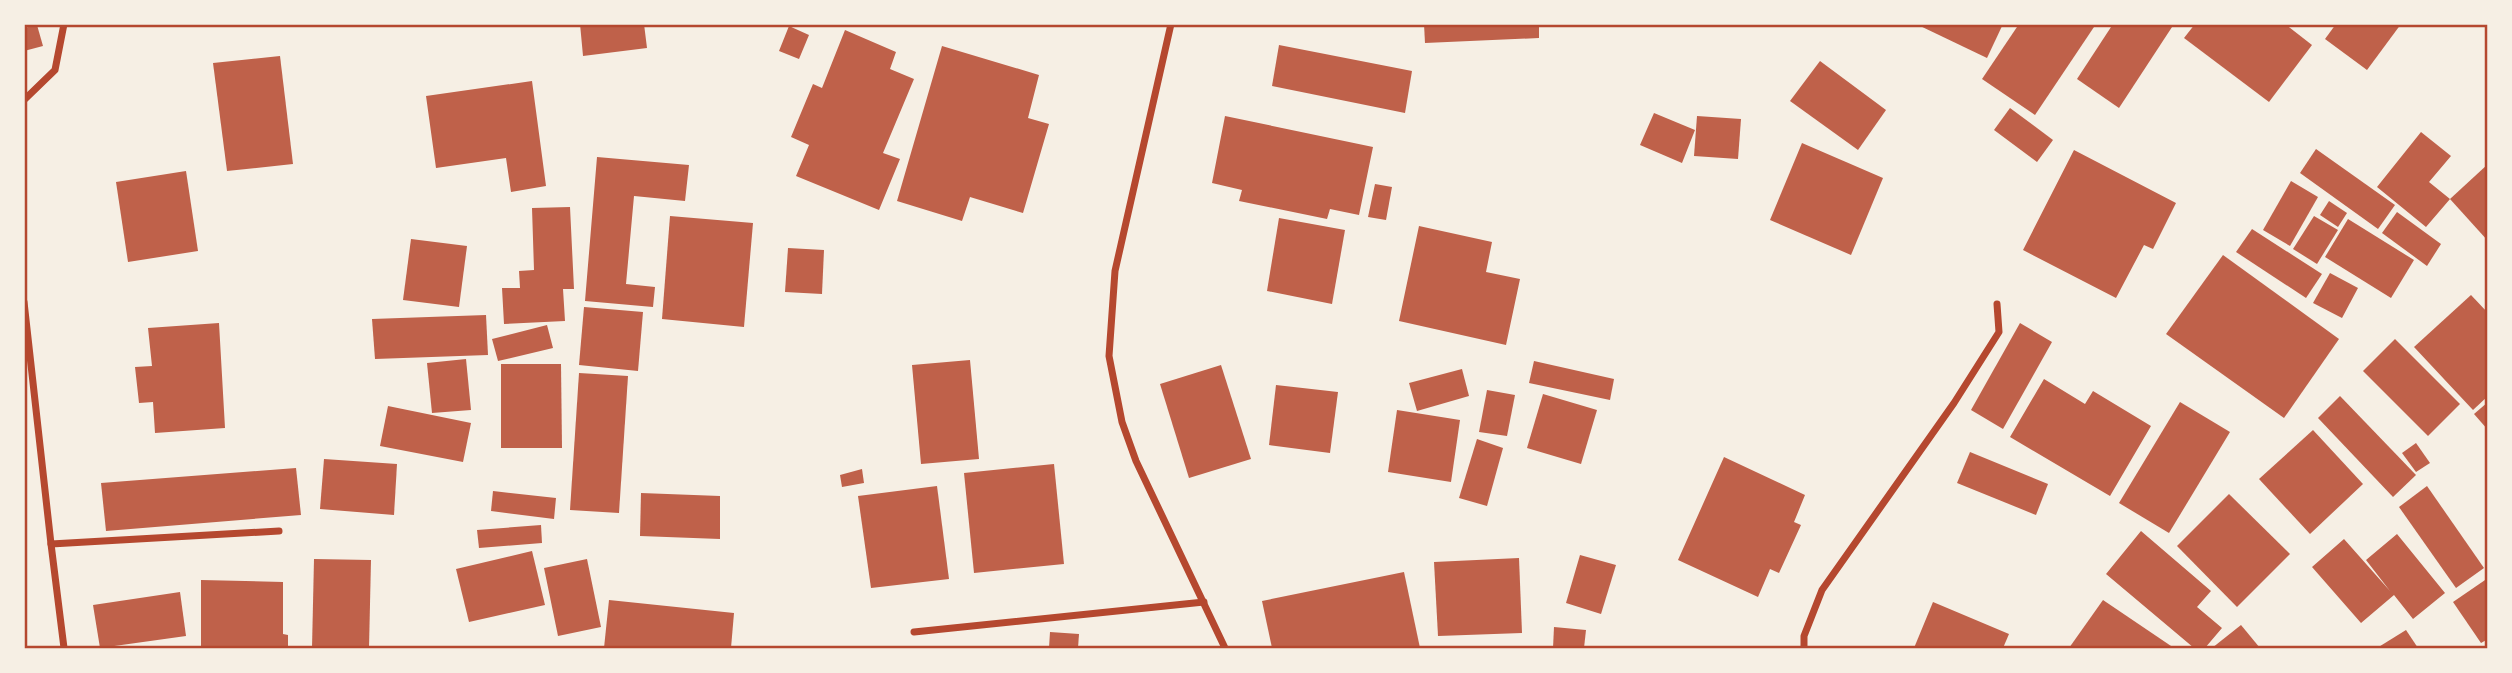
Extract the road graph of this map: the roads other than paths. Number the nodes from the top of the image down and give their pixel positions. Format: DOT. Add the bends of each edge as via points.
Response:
graph roads {
  1 [pos="64,24"];
  2 [pos="1171,24"];
  3 [pos="24,100"];
  4 [pos="24,302"];
  5 [pos="1997,304"];
  6 [pos="279,531"];
  7 [pos="51,544"];
  8 [pos="1204,602"];
  9 [pos="914,632"];
  10 [pos="64,649"];
  11 [pos="1225,649"];
  12 [pos="1804,649"];
  1 -- 3 [label="street" via="55,70"];
  2 -- 8 [label="street" via="1115,271 1110,356 1119,412 1136,461"];
  4 -- 7 [label="street"];
  5 -- 12 [label="street" via="1998,332 1954,404 1822,590 1804,636"];
  6 -- 7 [label="street"];
  7 -- 10 [label="street"];
  8 -- 9 [label="street"];
  8 -- 11 [label="street"];
}
